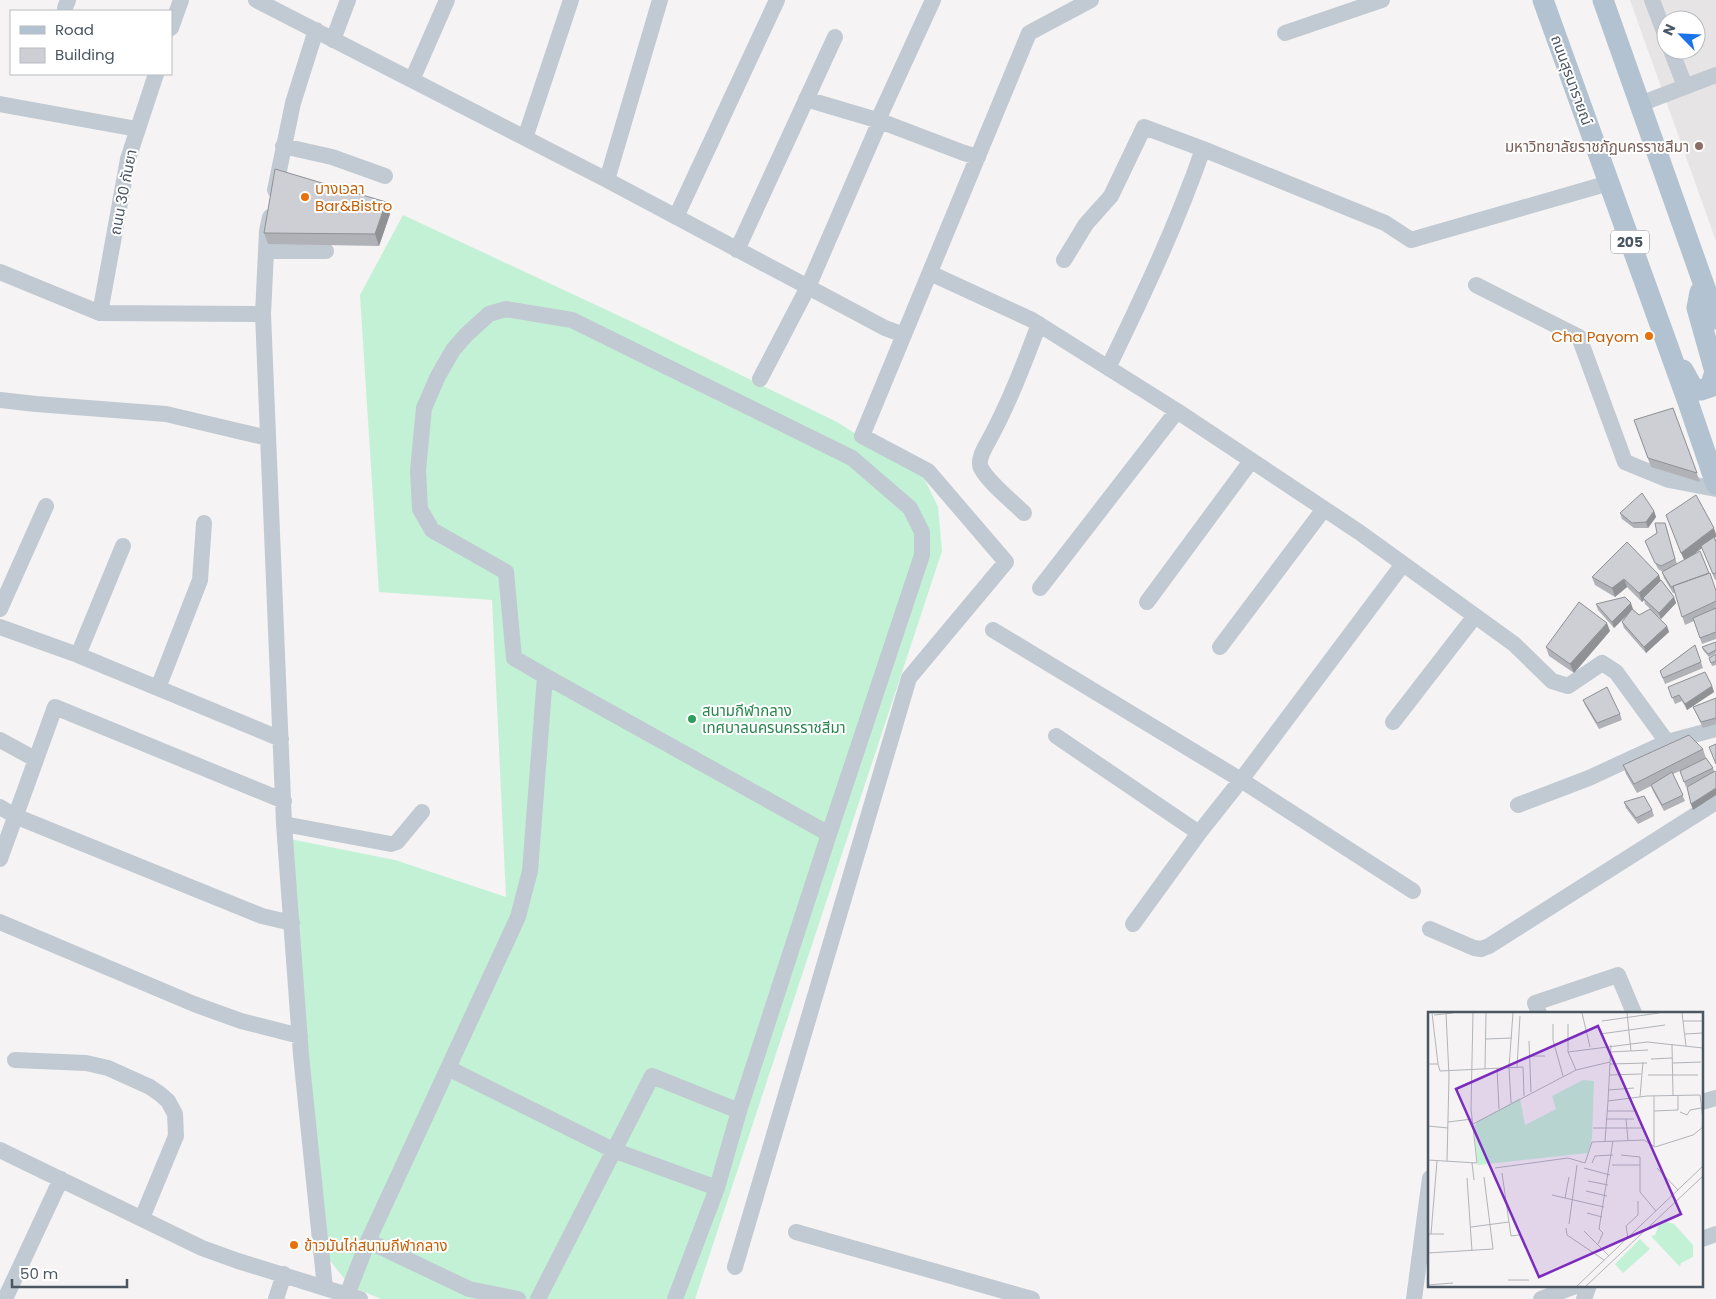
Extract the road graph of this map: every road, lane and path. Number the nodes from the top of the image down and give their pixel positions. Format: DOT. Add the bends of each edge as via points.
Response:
graph roads {
  1 [pos="181,0"];
  2 [pos="256,0"];
  3 [pos="348,0"];
  4 [pos="447,0"];
  5 [pos="571,0"];
  6 [pos="660,0"];
  7 [pos="777,0"];
  8 [pos="933,0"];
  9 [pos="1091,0"];
  10 [pos="1382,0"];
  11 [pos="1544,0"];
  12 [pos="1603,0"];
  13 [pos="172,25"];
  14 [pos="316,30"];
  15 [pos="1285,33"];
  16 [pos="835,37"];
  17 [pos="333,40"];
  18 [pos="1673,60"];
  19 [pos="156,75"];
  20 [pos="1716,75"];
  21 [pos="412,80"];
  22 [pos="1678,89"];
  23 [pos="806,99"];
  24 [pos="0,104"];
  25 [pos="1640,104"];
  26 [pos="879,120"];
  27 [pos="137,129"];
  28 [pos="525,138"];
  29 [pos="283,146"];
  30 [pos="1203,149"];
  31 [pos="978,157"];
  32 [pos="385,176"];
  33 [pos="607,180"];
  34 [pos="1609,183"];
  35 [pos="676,217"];
  36 [pos="738,250"];
  37 [pos="266,251"];
  38 [pos="326,251"];
  39 [pos="1064,260"];
  40 [pos="0,272"];
  41 [pos="930,274"];
  42 [pos="1702,280"];
  43 [pos="1476,285"];
  44 [pos="808,287"];
  45 [pos="100,313"];
  46 [pos="263,314"];
  47 [pos="1716,319"];
  48 [pos="1039,324"];
  49 [pos="1662,329"];
  50 [pos="904,335"];
  51 [pos="1108,368"];
  52 [pos="760,379"];
  53 [pos="0,400"];
  54 [pos="1177,411"];
  55 [pos="268,438"];
  56 [pos="1251,461"];
  57 [pos="1716,484"];
  58 [pos="1716,489"];
  59 [pos="46,506"];
  60 [pos="1324,509"];
  61 [pos="1024,513"];
  62 [pos="204,523"];
  63 [pos="123,546"];
  64 [pos="1403,564"];
  65 [pos="1040,588"];
  66 [pos="1147,602"];
  67 [pos="0,609"];
  68 [pos="1476,616"];
  69 [pos="0,627"];
  70 [pos="993,630"];
  71 [pos="1220,647"];
  72 [pos="78,655"];
  73 [pos="545,676"];
  74 [pos="158,688"];
  75 [pos="1393,722"];
  76 [pos="1716,730"];
  77 [pos="1056,736"];
  78 [pos="0,740"];
  79 [pos="281,740"];
  80 [pos="1667,742"];
  81 [pos="35,759"];
  82 [pos="1241,780"];
  83 [pos="284,801"];
  84 [pos="1716,802"];
  85 [pos="1518,805"];
  86 [pos="0,807"];
  87 [pos="422,812"];
  88 [pos="15,816"];
  89 [pos="284,824"];
  90 [pos="1199,833"];
  91 [pos="828,834"];
  92 [pos="0,859"];
  93 [pos="1413,892"];
  94 [pos="0,922"];
  95 [pos="292,923"];
  96 [pos="1133,924"];
  97 [pos="1430,929"];
  98 [pos="1539,1012"];
  99 [pos="1634,1012"];
  100 [pos="300,1036"];
  101 [pos="15,1060"];
  102 [pos="448,1068"];
  103 [pos="739,1111"];
  104 [pos="0,1150"];
  105 [pos="613,1150"];
  106 [pos="61,1180"];
  107 [pos="717,1188"];
  108 [pos="1428,1193"];
  109 [pos="142,1218"];
  110 [pos="796,1232"];
  111 [pos="1716,1234"];
  112 [pos="1704,1238"];
  113 [pos="368,1241"];
  114 [pos="735,1266"];
  115 [pos="284,1274"];
  116 [pos="1575,1286"];
  117 [pos="1589,1286"];
  118 [pos="325,1288"];
  119 [pos="354,1297"];
  120 [pos="5,1299"];
  121 [pos="276,1299"];
  122 [pos="518,1299"];
  123 [pos="538,1299"];
  124 [pos="675,1299"];
  125 [pos="1032,1299"];
  126 [pos="1414,1299"];
  127 [pos="1541,1299"];
  128 [pos="1584,1299"];
  1 -- 13 [label="street"];
  2 -- 14 [label="street"];
  3 -- 17 [label="street"];
  4 -- 21 [label="street"];
  5 -- 28 [label="street"];
  6 -- 33 [label="street"];
  7 -- 35 [label="street"];
  8 -- 26 [label="street"];
  9 -- 31 [label="street" via="1029,33"];
  10 -- 15 [label="street"];
  11 -- 34 [label="main road, ถนนสุรนารายณ์ / 205"];
  12 -- 25 [label="main road, ถนนสุรนารายณ์"];
  14 -- 17 [label="street"];
  14 -- 29 [label="street"];
  16 -- 23 [label="street"];
  17 -- 21 [label="street"];
  18 -- 22 [label="street"];
  19 -- 27 [label="street, ถนน 30 กันยา"];
  20 -- 22 [label="street"];
  21 -- 28 [label="street"];
  22 -- 25 [label="street"];
  23 -- 26 [label="street"];
  23 -- 36 [label="street"];
  24 -- 27 [label="street"];
  25 -- 42 [label="main road, ถนนสุรนารายณ์"];
  26 -- 31 [label="street"];
  26 -- 44 [label="street"];
  27 -- 45 [label="street, ถนน 30 กันยา" via="128,159"];
  28 -- 33 [label="street"];
  29 -- 32 [label="street" via="332,157"];
  29 -- 37 [label="street"];
  30 -- 34 [label="street" via="1385,223 1411,240"];
  30 -- 39 [label="street" via="1144,127 1111,196 1086,224"];
  30 -- 51 [label="street" via="1153,274"];
  31 -- 41 [label="street"];
  33 -- 35 [label="street"];
  34 -- 49 [label="main road, ถนนสุรนารายณ์ / 205"];
  35 -- 36 [label="street"];
  36 -- 44 [label="street"];
  37 -- 38 [label="street"];
  37 -- 46 [label="street"];
  40 -- 45 [label="street"];
  41 -- 48 [label="street"];
  41 -- 50 [label="street"];
  42 -- 47 [label="main road, ถนนสุรนารายณ์"];
  42 -- 49 [label="main road, ถนนสุรนารายณ์" via="1697,308 1715,372 1710,387 1694,388"];
  43 -- 58 [label="street" via="1579,337 1625,462 1669,480"];
  44 -- 50 [label="street"];
  44 -- 52 [label="street"];
  45 -- 46 [label="street"];
  46 -- 55 [label="street"];
  48 -- 51 [label="street"];
  48 -- 61 [label="street" via="1005,410 980,462 980,468"];
  49 -- 57 [label="main road, ถนนสุรนารายณ์ / 205"];
  50 -- 114 [label="street" via="862,436 928,471 1006,562 909,678"];
  51 -- 54 [label="street"];
  53 -- 55 [label="street" via="166,414"];
  54 -- 56 [label="street"];
  54 -- 65 [label="street"];
  55 -- 79 [label="street"];
  56 -- 60 [label="street"];
  56 -- 66 [label="street"];
  59 -- 67 [label="street"];
  60 -- 64 [label="street"];
  60 -- 71 [label="street"];
  62 -- 74 [label="street" via="200,580"];
  63 -- 72 [label="street"];
  64 -- 68 [label="street"];
  64 -- 82 [label="street"];
  68 -- 75 [label="street"];
  68 -- 80 [label="street" via="1514,644 1552,681 1568,686 1602,663 1616,672"];
  69 -- 72 [label="street"];
  70 -- 82 [label="street"];
  72 -- 74 [label="street"];
  73 -- 91 [label="street"];
  73 -- 91 [label="street" via="514,658 506,572 432,530 420,509 418,470 424,408 453,350 489,314 506,309 572,320 607,337 852,458 910,508 922,532 922,556"];
  73 -- 102 [label="street" via="530,871 518,917"];
  74 -- 79 [label="street"];
  76 -- 80 [label="street"];
  77 -- 90 [label="street"];
  78 -- 81 [label="street"];
  79 -- 83 [label="street"];
  80 -- 85 [label="street" via="1589,778"];
  81 -- 83 [label="street" via="55,707"];
  81 -- 88 [label="street"];
  82 -- 90 [label="street"];
  82 -- 93 [label="street"];
  83 -- 89 [label="street"];
  84 -- 97 [label="street" via="1489,946 1474,948"];
  86 -- 88 [label="street"];
  87 -- 89 [label="street" via="397,842 391,844"];
  88 -- 92 [label="street"];
  88 -- 95 [label="street" via="262,916"];
  89 -- 95 [label="street"];
  90 -- 96 [label="street"];
  91 -- 103 [label="street"];
  94 -- 100 [label="street" via="194,1004 241,1021"];
  95 -- 100 [label="street"];
  98 -- 99 [label="street" via="1536,1003 1618,976"];
  100 -- 118 [label="street"];
  101 -- 109 [label="street" via="86,1063 108,1068 150,1087 168,1101 175,1114 176,1136"];
  102 -- 105 [label="street"];
  102 -- 113 [label="street"];
  103 -- 105 [label="street" via="652,1076"];
  103 -- 107 [label="street"];
  104 -- 106 [label="street"];
  105 -- 107 [label="street"];
  105 -- 123 [label="street"];
  106 -- 109 [label="street"];
  106 -- 120 [label="street"];
  107 -- 124 [label="street"];
  108 -- 126 [label="street"];
  109 -- 115 [label="street" via="202,1248"];
  110 -- 125 [label="street"];
  111 -- 112 [label="street"];
  113 -- 119 [label="street"];
  113 -- 122 [label="street" via="470,1289"];
  115 -- 118 [label="street"];
  115 -- 121 [label="street"];
  116 -- 127 [label="street"];
  117 -- 128 [label="street"];
  118 -- 119 [label="street"];
}
